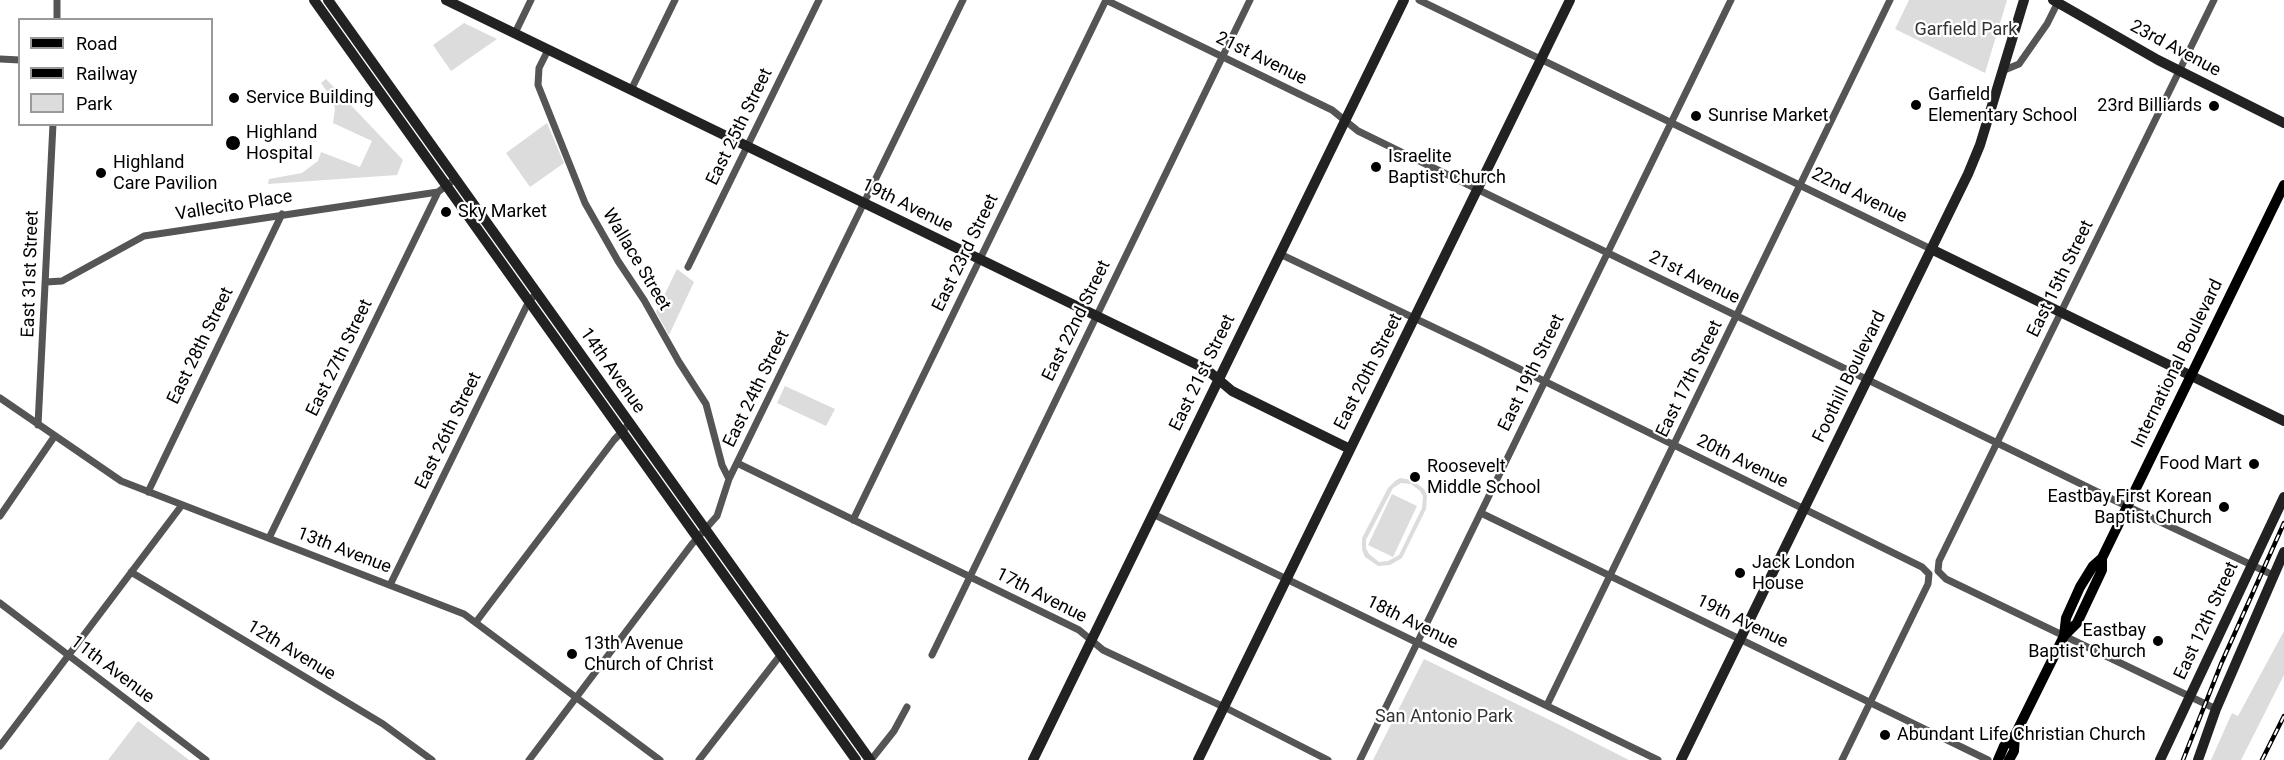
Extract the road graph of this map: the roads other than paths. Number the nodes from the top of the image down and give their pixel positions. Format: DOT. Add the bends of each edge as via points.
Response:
graph roads {
  1 [pos="57,0"];
  2 [pos="314,0"];
  3 [pos="328,0"];
  4 [pos="446,0"];
  5 [pos="531,0"];
  6 [pos="675,0"];
  7 [pos="819,0"];
  8 [pos="963,0"];
  9 [pos="1106,0"];
  10 [pos="1250,0"];
  11 [pos="1404,0"];
  12 [pos="1419,0"];
  13 [pos="1570,0"];
  14 [pos="1731,0"];
  15 [pos="1890,0"];
  16 [pos="2024,0"];
  17 [pos="2214,0"];
  18 [pos="2057,1"];
  19 [pos="57,18"];
  20 [pos="515,33"];
  21 [pos="548,50"];
  22 [pos="1223,57"];
  23 [pos="0,59"];
  24 [pos="1542,59"];
  25 [pos="18,60"];
  26 [pos="2002,71"];
  27 [pos="2179,71"];
  28 [pos="631,90"];
  29 [pos="1345,120"];
  30 [pos="2284,123"];
  31 [pos="1671,124"];
  32 [pos="52,126"];
  33 [pos="747,146"];
  34 [pos="2284,185"];
  35 [pos="447,186"];
  36 [pos="1800,187"];
  37 [pos="1478,189"];
  38 [pos="864,204"];
  39 [pos="282,214"];
  40 [pos="1931,249"];
  41 [pos="1608,252"];
  42 [pos="1280,254"];
  43 [pos="980,260"];
  44 [pos="688,267"];
  45 [pos="46,282"];
  46 [pos="533,297"];
  47 [pos="2061,313"];
  48 [pos="1096,315"];
  49 [pos="1737,316"];
  50 [pos="1415,318"];
  51 [pos="2190,376"];
  52 [pos="1218,380"];
  53 [pos="1867,380"];
  54 [pos="1544,382"];
  55 [pos="0,398"];
  56 [pos="2284,421"];
  57 [pos="38,425"];
  58 [pos="625,427"];
  59 [pos="54,437"];
  60 [pos="1997,443"];
  61 [pos="1675,446"];
  62 [pos="1350,448"];
  63 [pos="737,463"];
  64 [pos="729,479"];
  65 [pos="148,492"];
  66 [pos="2284,497"];
  67 [pos="182,505"];
  68 [pos="2127,507"];
  69 [pos="1804,510"];
  70 [pos="1481,513"];
  71 [pos="1153,514"];
  72 [pos="0,516"];
  73 [pos="853,520"];
  74 [pos="701,534"];
  75 [pos="269,538"];
  76 [pos="2284,552"];
  77 [pos="2252,566"];
  78 [pos="131,572"];
  79 [pos="1610,575"];
  80 [pos="2273,575"];
  81 [pos="969,577"];
  82 [pos="1287,579"];
  83 [pos="390,585"];
  84 [pos="0,603"];
  85 [pos="476,622"];
  86 [pos="2064,636"];
  87 [pos="1091,640"];
  88 [pos="1740,640"];
  89 [pos="1417,644"];
  90 [pos="785,651"];
  91 [pos="932,655"];
  92 [pos="69,656"];
  93 [pos="2190,696"];
  94 [pos="576,697"];
  95 [pos="1871,702"];
  96 [pos="1547,705"];
  97 [pos="907,707"];
  98 [pos="1224,707"];
  99 [pos="2216,709"];
  100 [pos="2015,735"];
  101 [pos="0,746"];
  102 [pos="206,760"];
  103 [pos="432,760"];
  104 [pos="529,760"];
  105 [pos="660,760"];
  106 [pos="699,760"];
  107 [pos="856,760"];
  108 [pos="871,760"];
  109 [pos="1033,760"];
  110 [pos="1198,760"];
  111 [pos="1328,760"];
  112 [pos="1360,760"];
  113 [pos="1658,760"];
  114 [pos="1682,760"];
  115 [pos="1842,760"];
  116 [pos="1988,760"];
  117 [pos="1998,760"];
  118 [pos="2009,760"];
  119 [pos="2160,760"];
  120 [pos="2198,760"];
  1 -- 19 [label="street"];
  2 -- 35 [label="main road, 14th Avenue"];
  3 -- 35 [label="main road, 14th Avenue"];
  4 -- 20 [label="main road, 19th Avenue"];
  5 -- 20 [label="street"];
  6 -- 28 [label="street"];
  7 -- 33 [label="street, East 25th Street"];
  8 -- 38 [label="street, East 24th Street"];
  9 -- 22 [label="street, 21st Avenue"];
  9 -- 43 [label="street, East 23rd Street"];
  10 -- 22 [label="street, East 22nd Street"];
  11 -- 29 [label="main road, East 21st Street"];
  12 -- 24 [label="street, 22nd Avenue"];
  13 -- 24 [label="main road, East 20th Street"];
  14 -- 31 [label="street, East 19th Street"];
  15 -- 36 [label="street, East 17th Street"];
  16 -- 26 [label="main road, Foothill Boulevard"];
  17 -- 27 [label="street, East 15th Street"];
  18 -- 26 [label="street" via="2047,24 2019,64"];
  18 -- 27 [label="main road, 23rd Avenue"];
  20 -- 21 [label="main road, 19th Avenue"];
  21 -- 28 [label="main road, 19th Avenue"];
  21 -- 64 [label="street, Wallace Street" via="538,77 543,101 592,219 706,404"];
  22 -- 29 [label="street, 21st Avenue"];
  22 -- 48 [label="street, East 22nd Street"];
  23 -- 25 [label="street"];
  24 -- 31 [label="street, 22nd Avenue"];
  24 -- 37 [label="main road, East 20th Street"];
  26 -- 40 [label="main road, Foothill Boulevard" via="1976,154"];
  27 -- 30 [label="main road, 23rd Avenue"];
  27 -- 47 [label="street, East 15th Street"];
  28 -- 33 [label="main road, 19th Avenue"];
  29 -- 37 [label="street, 21st Avenue" via="1358,131"];
  29 -- 42 [label="main road, East 21st Street"];
  31 -- 36 [label="street, 22nd Avenue"];
  31 -- 41 [label="street, East 19th Street"];
  32 -- 45 [label="street, East 31st Street"];
  33 -- 38 [label="main road, 19th Avenue"];
  33 -- 44 [label="street, East 25th Street"];
  34 -- 51 [label="main road, International Boulevard"];
  35 -- 39 [label="street, Vallecito Place"];
  35 -- 46 [label="main road, 14th Avenue"];
  35 -- 75 [label="street, East 27th Street"];
  36 -- 40 [label="street, 22nd Avenue"];
  36 -- 49 [label="street, East 17th Street"];
  37 -- 41 [label="street, 21st Avenue"];
  37 -- 50 [label="main road, East 20th Street"];
  38 -- 43 [label="main road, 19th Avenue"];
  38 -- 63 [label="street, East 24th Street"];
  39 -- 45 [label="street, Vallecito Place" via="144,236 62,281"];
  39 -- 65 [label="street, East 28th Street"];
  40 -- 47 [label="main road, 22nd Avenue"];
  40 -- 53 [label="main road, Foothill Boulevard"];
  41 -- 49 [label="street, 21st Avenue"];
  41 -- 54 [label="street, East 19th Street"];
  42 -- 50 [label="street, 20th Avenue"];
  42 -- 52 [label="main road, East 21st Street"];
  43 -- 48 [label="main road, 19th Avenue"];
  43 -- 73 [label="street, East 23rd Street"];
  45 -- 57 [label="street, East 31st Street"];
  46 -- 58 [label="main road, 14th Avenue"];
  46 -- 83 [label="street, East 26th Street"];
  47 -- 51 [label="main road, 22nd Avenue"];
  47 -- 60 [label="street, East 15th Street"];
  48 -- 52 [label="main road, 19th Avenue" via="1206,369"];
  48 -- 81 [label="street, East 22nd Street"];
  49 -- 53 [label="street, 21st Avenue"];
  49 -- 61 [label="street, East 17th Street"];
  50 -- 54 [label="street, 20th Avenue"];
  50 -- 62 [label="main road, East 20th Street"];
  51 -- 56 [label="main road, 22nd Avenue"];
  51 -- 68 [label="main road, International Boulevard"];
  52 -- 62 [label="main road, 19th Avenue" via="1232,391"];
  52 -- 71 [label="main road, East 21st Street"];
  53 -- 60 [label="street, 21st Avenue"];
  53 -- 69 [label="main road, Foothill Boulevard"];
  54 -- 61 [label="street, 20th Avenue"];
  54 -- 70 [label="street, East 19th Street"];
  55 -- 57 [label="street, 13th Avenue"];
  57 -- 59 [label="street, 13th Avenue"];
  58 -- 74 [label="main road, 14th Avenue"];
  58 -- 85 [label="street"];
  59 -- 65 [label="street, 13th Avenue" via="121,481"];
  59 -- 72 [label="street"];
  60 -- 68 [label="street, 21st Avenue"];
  60 -- 86 [label="street, East 15th Street" via="1939,561 1938,571 1946,579"];
  61 -- 69 [label="street, 20th Avenue"];
  61 -- 79 [label="street, East 17th Street"];
  62 -- 82 [label="main road, East 20th Street"];
  63 -- 64 [label="street, East 24th Street"];
  63 -- 73 [label="street, 17th Avenue"];
  64 -- 74 [label="street, East 24th Street" via="717,516"];
  65 -- 67 [label="street, 13th Avenue"];
  66 -- 77 [label="main road, East 12th Street"];
  67 -- 75 [label="street, 13th Avenue"];
  67 -- 78 [label="street"];
  68 -- 77 [label="street, 21st Avenue"];
  68 -- 86 [label="main road, International Boulevard" via="2102,558 2102,570 2092,593 2077,623"];
  69 -- 88 [label="main road, Foothill Boulevard"];
  69 -- 95 [label="street, 20th Avenue" via="1922,567 1929,574 1928,584"];
  70 -- 79 [label="street, 19th Avenue"];
  70 -- 89 [label="street, East 19th Street"];
  71 -- 82 [label="street, 18th Avenue"];
  71 -- 87 [label="main road, East 21st Street"];
  73 -- 81 [label="street, 17th Avenue"];
  74 -- 90 [label="main road, 14th Avenue"];
  74 -- 94 [label="street, East 24th Street"];
  75 -- 83 [label="street, 13th Avenue"];
  76 -- 80 [label="main road"];
  77 -- 80 [label="street, 21st Avenue"];
  77 -- 93 [label="main road, East 12th Street"];
  78 -- 92 [label="street"];
  78 -- 103 [label="street, 12th Avenue" via="383,724"];
  79 -- 88 [label="street, 19th Avenue"];
  79 -- 96 [label="street, East 17th Street"];
  80 -- 99 [label="main road"];
  81 -- 87 [label="street, 17th Avenue" via="1079,630"];
  81 -- 91 [label="street, East 22nd Street"];
  82 -- 89 [label="street, 18th Avenue"];
  82 -- 98 [label="main road, East 20th Street"];
  83 -- 85 [label="street, 13th Avenue"];
  84 -- 92 [label="street, 11th Avenue"];
  85 -- 94 [label="street, 13th Avenue"];
  86 -- 93 [label="street"];
  86 -- 100 [label="main road, International Boulevard"];
  87 -- 98 [label="street, 17th Avenue" via="1103,650"];
  87 -- 109 [label="main road, East 21st Street"];
  88 -- 95 [label="street, 19th Avenue"];
  88 -- 114 [label="main road, Foothill Boulevard"];
  89 -- 96 [label="street, 18th Avenue"];
  89 -- 112 [label="street, East 19th Street"];
  90 -- 106 [label="street"];
  90 -- 107 [label="main road, 14th Avenue"];
  90 -- 108 [label="main road, 14th Avenue"];
  92 -- 101 [label="street"];
  92 -- 102 [label="street, 11th Avenue"];
  93 -- 99 [label="street"];
  93 -- 119 [label="main road, East 12th Street"];
  94 -- 104 [label="street, East 24th Street"];
  94 -- 105 [label="street, 13th Avenue"];
  95 -- 115 [label="street"];
  95 -- 116 [label="street, 19th Avenue"];
  96 -- 113 [label="street, 18th Avenue"];
  97 -- 108 [label="street"];
  98 -- 110 [label="main road, East 20th Street"];
  98 -- 111 [label="street, 17th Avenue"];
  99 -- 120 [label="main road"];
  100 -- 117 [label="main road, International Boulevard"];
  100 -- 118 [label="main road, International Boulevard"];
}
